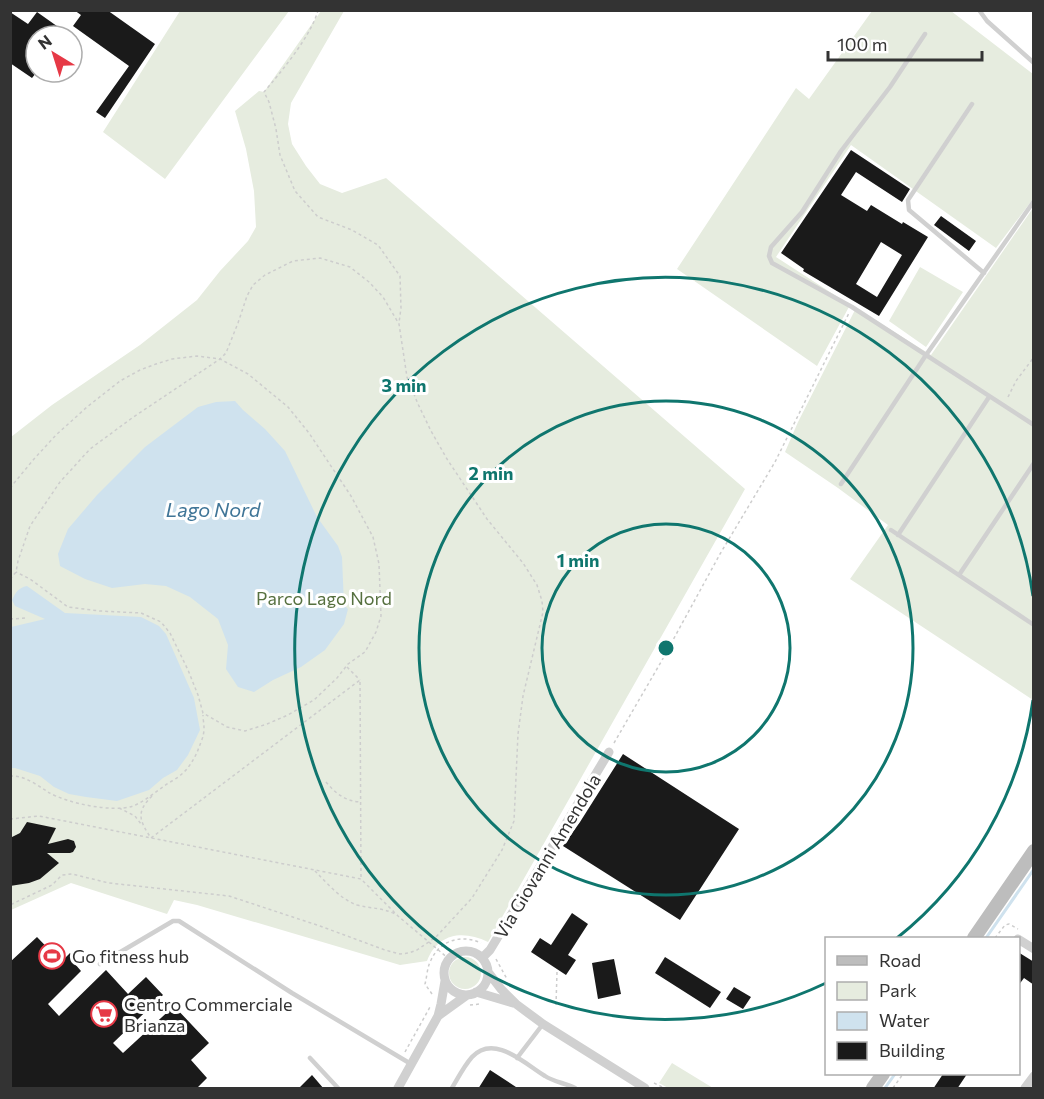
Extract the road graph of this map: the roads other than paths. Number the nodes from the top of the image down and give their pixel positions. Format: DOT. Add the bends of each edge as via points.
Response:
graph roads {
  1 [pos="979,10"];
  2 [pos="925,34"];
  3 [pos="1034,63"];
  4 [pos="972,104"];
  5 [pos="1034,201"];
  6 [pos="984,273"];
  7 [pos="926,355"];
  8 [pos="989,397"];
  9 [pos="1034,426"];
  10 [pos="1034,463"];
  11 [pos="841,484"];
  12 [pos="891,530"];
  13 [pos="898,535"];
  14 [pos="959,575"];
  15 [pos="1034,625"];
  16 [pos="609,752"];
  17 [pos="1034,851"];
  18 [pos="975,937"];
  19 [pos="1020,938"];
  20 [pos="1034,949"];
  21 [pos="482,958"];
  22 [pos="100,964"];
  23 [pos="488,972"];
  24 [pos="445,981"];
  25 [pos="471,994"];
  26 [pos="516,1004"];
  27 [pos="437,1009"];
  28 [pos="543,1024"];
  29 [pos="310,1058"];
  30 [pos="517,1058"];
  31 [pos="411,1064"];
  32 [pos="882,1075"];
  33 [pos="1034,1076"];
  34 [pos="639,1087"];
  35 [pos="338,1089"];
  36 [pos="398,1089"];
  37 [pos="452,1089"];
  38 [pos="575,1089"];
  39 [pos="873,1089"];
  40 [pos="1025,1089"];
  1 -- 3 [label="lane"];
  2 -- 7 [label="lane" via="802,212 771,247 769,256 772,263 852,307"];
  4 -- 6 [label="lane" via="908,200 909,210"];
  5 -- 6 [label="lane"];
  6 -- 7 [label="lane"];
  7 -- 8 [label="lane"];
  7 -- 11 [label="lane"];
  8 -- 9 [label="lane"];
  8 -- 13 [label="lane"];
  10 -- 14 [label="lane"];
  12 -- 13 [label="lane"];
  13 -- 14 [label="lane"];
  14 -- 15 [label="lane"];
  16 -- 21 [label="street, Via Giovanni Amendola"];
  17 -- 18 [label="main road"];
  19 -- 20 [label="street"];
  21 -- 23 [label="street"];
  21 -- 24 [label="street" via="465,951 457,953 444,968"];
  22 -- 31 [label="lane" via="179,921"];
  23 -- 25 [label="street" via="483,986"];
  23 -- 26 [label="street"];
  24 -- 25 [label="street" via="454,992"];
  24 -- 27 [label="street"];
  25 -- 26 [label="street"];
  25 -- 27 [label="street"];
  26 -- 28 [label="street"];
  27 -- 31 [label="street"];
  28 -- 30 [label="lane"];
  28 -- 34 [label="street"];
  29 -- 35 [label="lane"];
  30 -- 37 [label="lane" via="493,1047 483,1050 473,1056"];
  30 -- 38 [label="lane" via="548,1079"];
  31 -- 36 [label="street"];
  32 -- 39 [label="main road"];
  33 -- 40 [label="street"];
}
